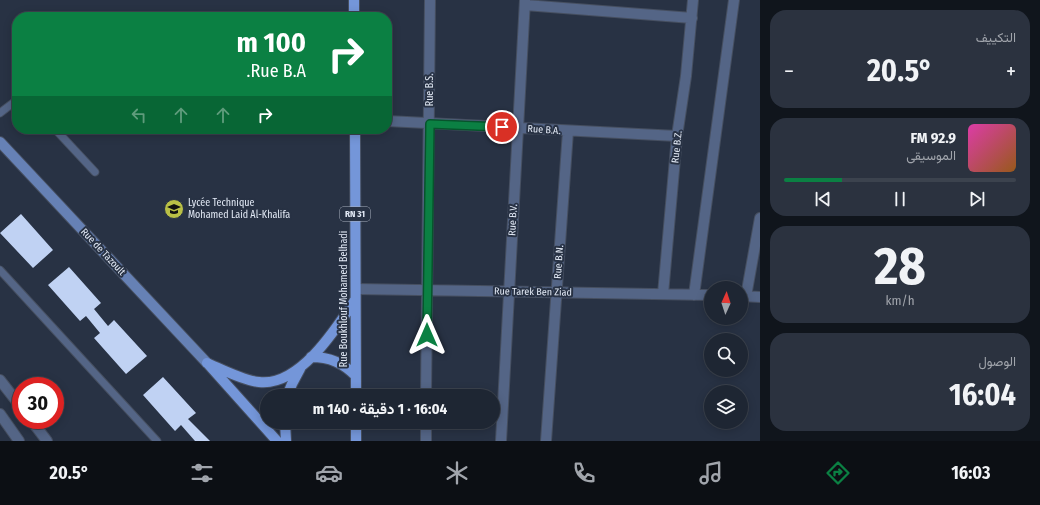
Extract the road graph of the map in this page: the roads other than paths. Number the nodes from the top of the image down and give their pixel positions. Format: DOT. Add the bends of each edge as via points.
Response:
graph roads {
  1 [pos="354,0"];
  2 [pos="430,0"];
  3 [pos="693,0"];
  4 [pos="734,0"];
  5 [pos="525,3"];
  6 [pos="354,12"];
  7 [pos="692,18"];
  8 [pos="12,104"];
  9 [pos="0,113"];
  10 [pos="392,121"];
  11 [pos="430,124"];
  12 [pos="518,128"];
  13 [pos="568,131"];
  14 [pos="60,134"];
  15 [pos="355,134"];
  16 [pos="678,136"];
  17 [pos="0,142"];
  18 [pos="95,172"];
  19 [pos="760,218"];
  20 [pos="0,270"];
  21 [pos="747,281"];
  22 [pos="356,289"];
  23 [pos="427,290"];
  24 [pos="508,291"];
  25 [pos="557,292"];
  26 [pos="663,294"];
  27 [pos="694,295"];
  28 [pos="704,295"];
  29 [pos="748,296"];
  30 [pos="760,297"];
  31 [pos="355,300"];
  32 [pos="311,357"];
  33 [pos="207,362"];
  34 [pos="301,367"];
  35 [pos="356,376"];
  36 [pos="0,380"];
  37 [pos="290,389"];
  38 [pos="356,389"];
  39 [pos="426,389"];
  40 [pos="12,395"];
  41 [pos="0,414"];
  42 [pos="38,429"];
  43 [pos="285,429"];
  44 [pos="356,429"];
  45 [pos="426,429"];
  46 [pos="356,440"];
  47 [pos="20,441"];
  48 [pos="47,441"];
  49 [pos="157,441"];
  50 [pos="277,441"];
  51 [pos="286,441"];
  52 [pos="426,441"];
  53 [pos="501,441"];
  54 [pos="546,441"];
  1 -- 6 [label="main road"];
  2 -- 11 [label="street, Rue B.S."];
  3 -- 7 [label="street, Rue B.Z."];
  4 -- 27 [label="street"];
  5 -- 7 [label="street"];
  5 -- 12 [label="street, Rue B.V."];
  7 -- 16 [label="street, Rue B.Z."];
  8 -- 9 [label="lane"];
  10 -- 11 [label="street, Rue B.A."];
  11 -- 12 [label="street, Rue B.A."];
  11 -- 23 [label="street, Rue B.S."];
  12 -- 13 [label="street, Rue B.A."];
  12 -- 24 [label="street, Rue B.V."];
  13 -- 16 [label="street, Rue B.A."];
  13 -- 25 [label="street, Rue B.N."];
  14 -- 18 [label="lane"];
  15 -- 22 [label="main road, Rue Boukhlouf Mohamed Belhadi / RN 31"];
  16 -- 26 [label="street, Rue B.Z."];
  17 -- 33 [label="main road, Rue de Tazoult"];
  19 -- 21 [label="street"];
  20 -- 49 [label="lane"];
  22 -- 23 [label="street, Rue Tarek Ben Ziad"];
  22 -- 31 [label="main road, Rue Boukhlouf Mohamed Belhadi / RN 31"];
  23 -- 24 [label="street, Rue Tarek Ben Ziad"];
  23 -- 39 [label="street, Rue B.S."];
  24 -- 25 [label="street, Rue Tarek Ben Ziad"];
  24 -- 53 [label="street, Rue B.V."];
  25 -- 26 [label="street, Rue Tarek Ben Ziad"];
  25 -- 54 [label="street, Rue B.N."];
  26 -- 27 [label="street, Rue Tarek Ben Ziad"];
  27 -- 28 [label="street, Rue Tarek Ben Ziad"];
  29 -- 30 [label="street"];
  31 -- 32 [label="main road"];
  31 -- 35 [label="main road, Rue Boukhlouf Mohamed Belhadi / RN 31"];
  32 -- 34 [label="main road"];
  32 -- 35 [label="main road" via="336,361"];
  33 -- 34 [label="main road" via="251,381 265,383 280,380"];
  33 -- 50 [label="main road"];
  34 -- 37 [label="main road"];
  35 -- 38 [label="main road, Rue Boukhlouf Mohamed Belhadi / RN 31"];
  36 -- 40 [label="street"];
  41 -- 47 [label="street"];
  42 -- 48 [label="street"];
  43 -- 51 [label="main road"];
  44 -- 46 [label="main road"];
  45 -- 52 [label="street"];
}
